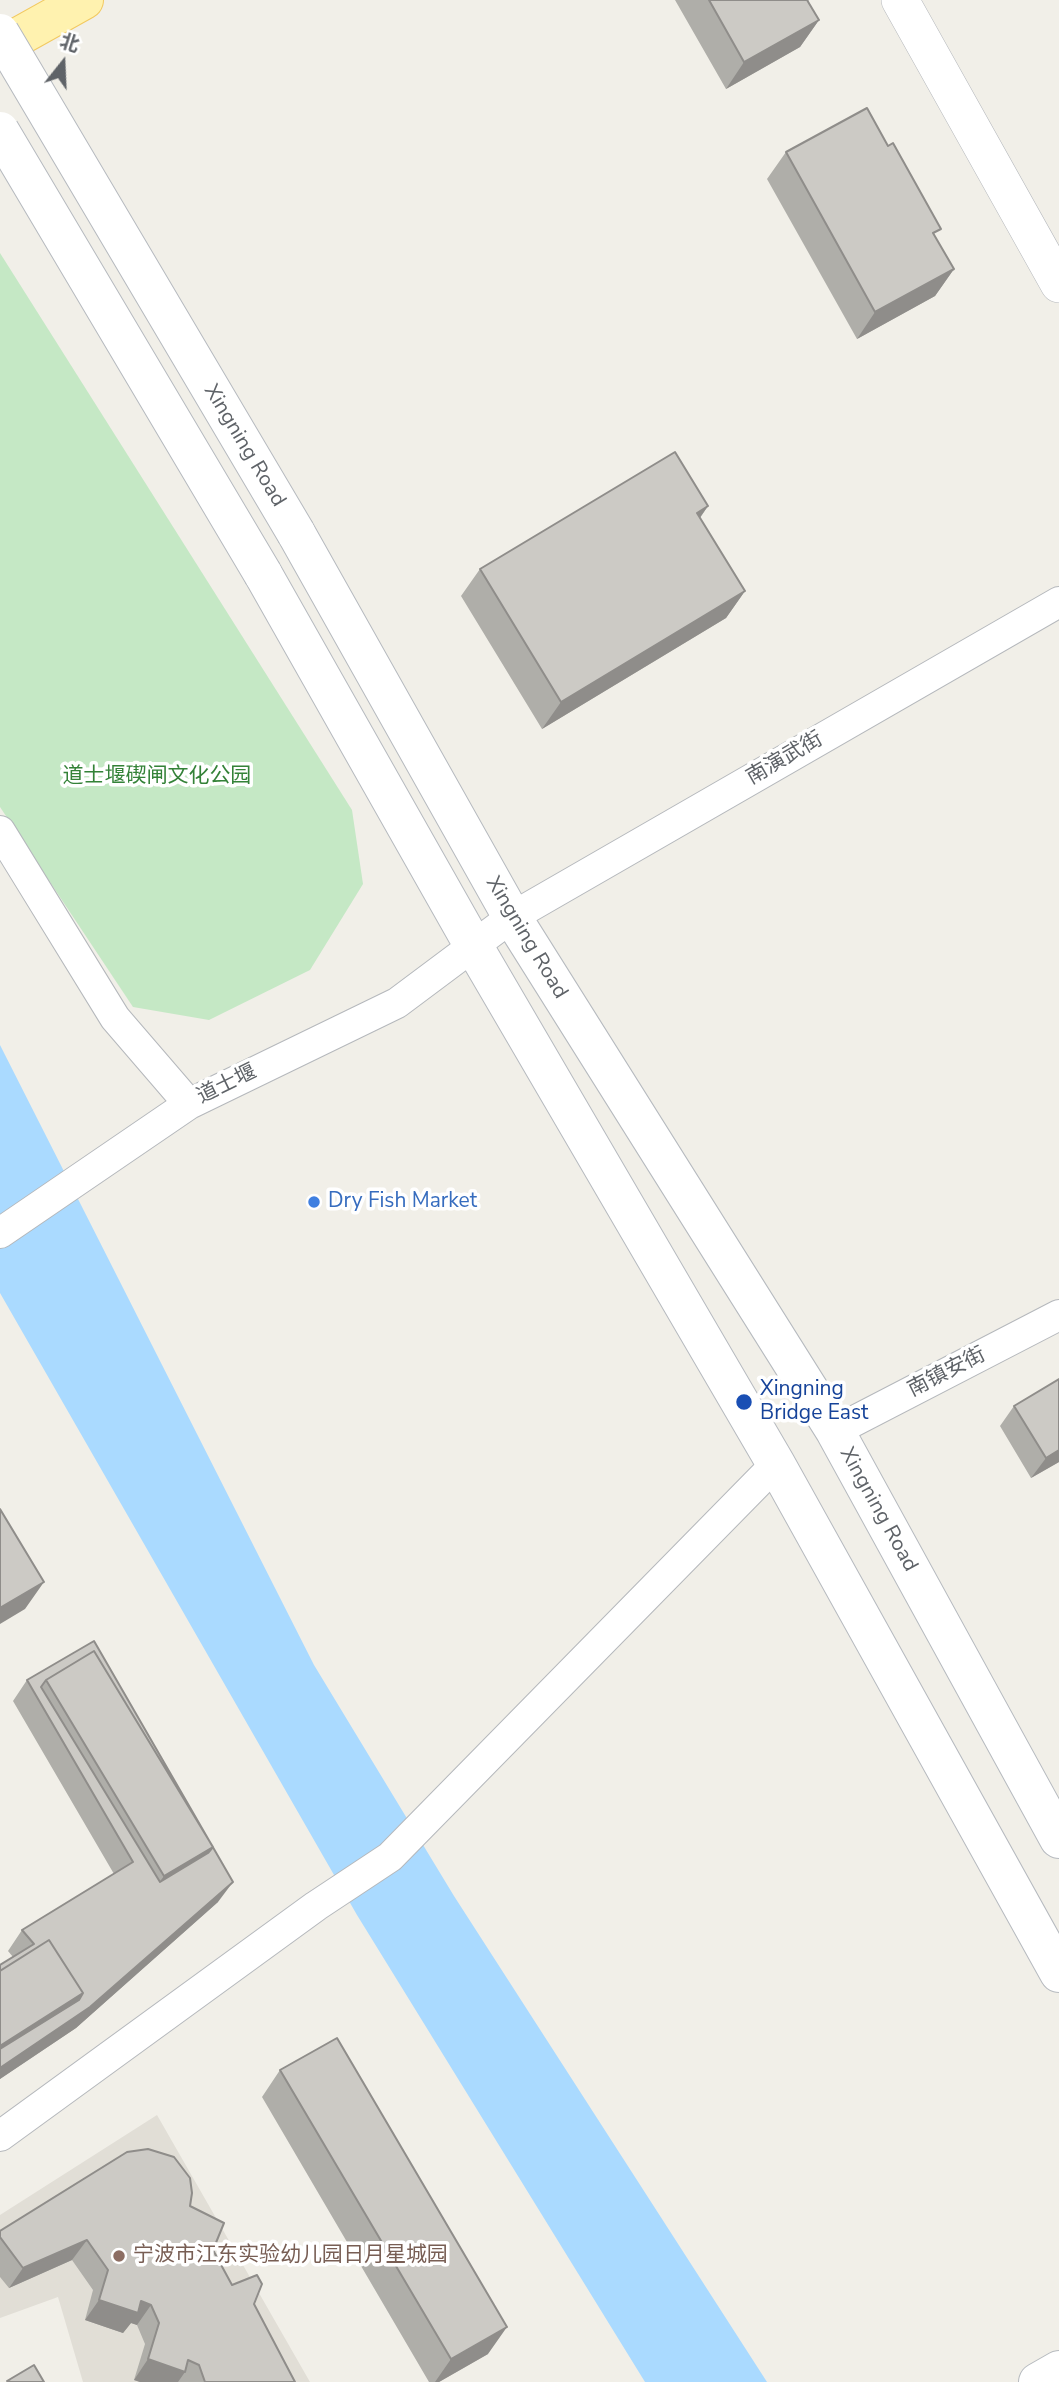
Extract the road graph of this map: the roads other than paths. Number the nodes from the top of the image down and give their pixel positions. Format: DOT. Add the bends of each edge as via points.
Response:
graph roads {
  1 [pos="84,0"];
  2 [pos="900,0"];
  3 [pos="0,33"];
  4 [pos="0,47"];
  5 [pos="0,131"];
  6 [pos="1059,284"];
  7 [pos="1059,601"];
  8 [pos="0,831"];
  9 [pos="512,917"];
  10 [pos="472,945"];
  11 [pos="189,1104"];
  12 [pos="0,1233"];
  13 [pos="1059,1315"];
  14 [pos="835,1431"];
  15 [pos="776,1464"];
  16 [pos="1059,1839"];
  17 [pos="1059,1973"];
  18 [pos="0,2136"];
  19 [pos="1059,2370"];
  20 [pos="1038,2382"];
  1 -- 4 [label="main road"];
  2 -- 6 [label="street"];
  3 -- 9 [label="main road, Xingning Road, bridge" via="296,533"];
  5 -- 10 [label="main road, bridge" via="262,574"];
  7 -- 9 [label="street, 南演武街"];
  8 -- 11 [label="street, 道士堰" via="115,1017"];
  9 -- 10 [label="street, 道士堰"];
  9 -- 14 [label="main road, Xingning Road"];
  10 -- 11 [label="street, 道士堰" via="397,1003"];
  10 -- 15 [label="main road"];
  11 -- 12 [label="street"];
  13 -- 14 [label="street, 南镇安街"];
  14 -- 16 [label="main road, Xingning Road"];
  15 -- 17 [label="main road"];
  15 -- 18 [label="street" via="390,1857"];
  19 -- 20 [label="main road"];
}
